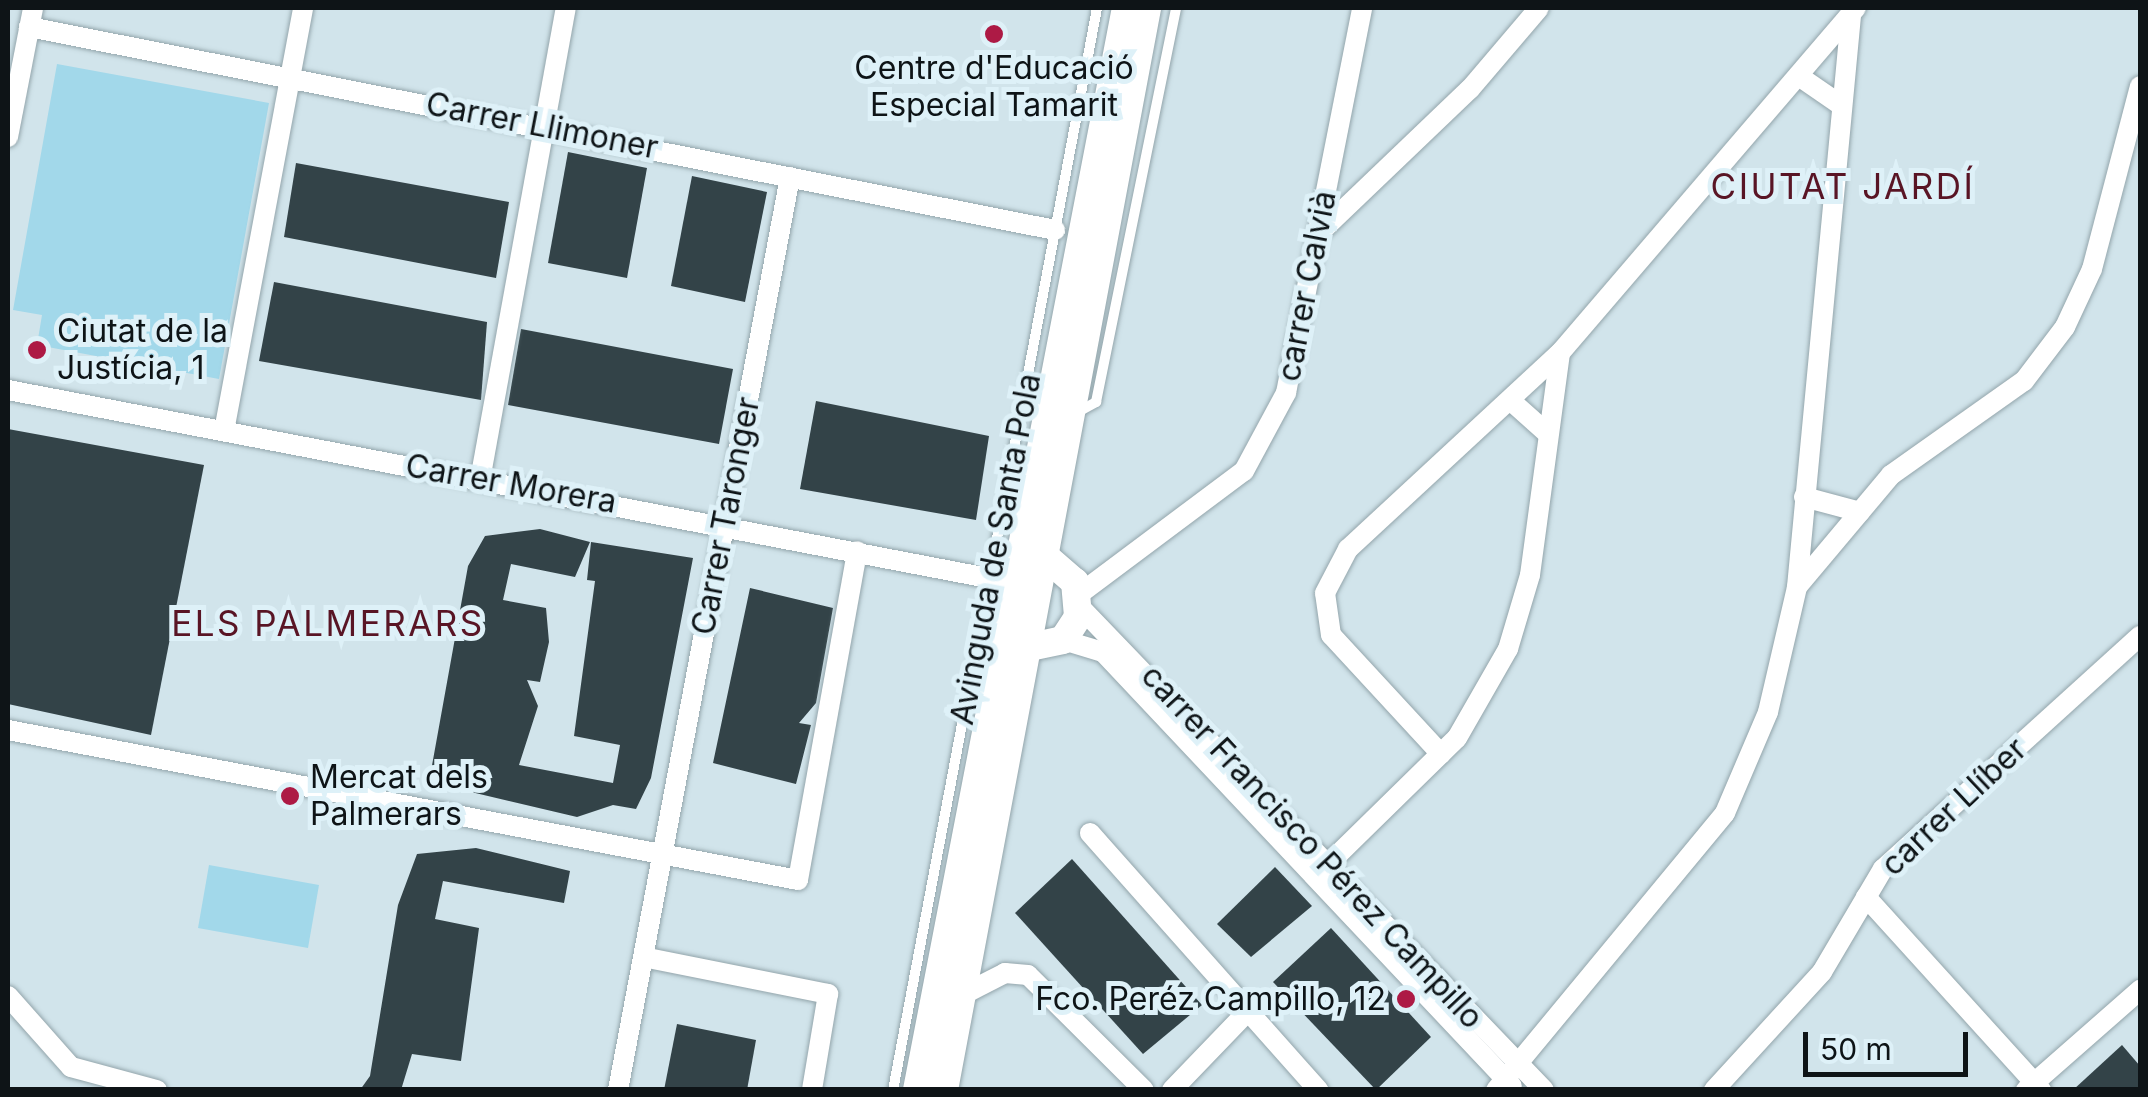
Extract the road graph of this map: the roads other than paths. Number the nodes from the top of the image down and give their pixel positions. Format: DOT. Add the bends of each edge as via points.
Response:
graph roads {
  1 [pos="303,8"];
  2 [pos="566,8"];
  3 [pos="1097,8"];
  4 [pos="1126,8"];
  5 [pos="1147,8"];
  6 [pos="1176,8"];
  7 [pos="1362,8"];
  8 [pos="1540,8"];
  9 [pos="1854,12"];
  10 [pos="31,17"];
  11 [pos="288,76"];
  12 [pos="1800,77"];
  13 [pos="2140,86"];
  14 [pos="1838,103"];
  15 [pos="544,125"];
  16 [pos="8,137"];
  17 [pos="790,177"];
  18 [pos="1055,230"];
  19 [pos="1317,234"];
  20 [pos="1560,353"];
  21 [pos="8,390"];
  22 [pos="1510,400"];
  23 [pos="1073,414"];
  24 [pos="224,431"];
  25 [pos="1547,433"];
  26 [pos="480,480"];
  27 [pos="1804,497"];
  28 [pos="1860,512"];
  29 [pos="725,526"];
  30 [pos="857,551"];
  31 [pos="1047,558"];
  32 [pos="1003,580"];
  33 [pos="1796,587"];
  34 [pos="1078,601"];
  35 [pos="2140,636"];
  36 [pos="1063,640"];
  37 [pos="1031,647"];
  38 [pos="8,730"];
  39 [pos="1441,754"];
  40 [pos="1090,832"];
  41 [pos="662,855"];
  42 [pos="1324,870"];
  43 [pos="1866,897"];
  44 [pos="643,957"];
  45 [pos="2140,990"];
  46 [pos="964,994"];
  47 [pos="8,996"];
  48 [pos="1248,1011"];
  49 [pos="1508,1080"];
  50 [pos="2034,1087"];
  51 [pos="157,1090"];
  52 [pos="618,1090"];
  53 [pos="812,1090"];
  54 [pos="894,1090"];
  55 [pos="918,1090"];
  56 [pos="944,1090"];
  57 [pos="1144,1090"];
  58 [pos="1172,1090"];
  59 [pos="1318,1090"];
  60 [pos="1544,1090"];
  61 [pos="1714,1090"];
  1 -- 11 [label="street"];
  2 -- 15 [label="street"];
  3 -- 18 [label="lane, Avinguda de Santa Pola"];
  4 -- 32 [label="main road, Avinguda de Santa Pola"];
  5 -- 23 [label="main road, Avinguda de Santa Pola"];
  6 -- 23 [label="lane" via="1096,402"];
  7 -- 19 [label="street, carrer Calvià"];
  8 -- 19 [label="street" via="1470,89"];
  9 -- 12 [label="street"];
  9 -- 14 [label="street"];
  10 -- 11 [label="street, Carrer Llimoner"];
  10 -- 16 [label="street"];
  11 -- 15 [label="street, Carrer Llimoner"];
  11 -- 24 [label="street"];
  12 -- 14 [label="street"];
  12 -- 20 [label="street"];
  13 -- 28 [label="street" via="2092,268 2065,327 2024,381 1891,474"];
  14 -- 27 [label="street"];
  15 -- 17 [label="street, Carrer Llimoner"];
  15 -- 26 [label="street"];
  17 -- 18 [label="street, Carrer Llimoner"];
  17 -- 29 [label="street, Carrer Taronger"];
  18 -- 32 [label="lane, Avinguda de Santa Pola"];
  19 -- 34 [label="street, carrer Calvià" via="1286,393 1244,472"];
  20 -- 22 [label="street"];
  20 -- 25 [label="street"];
  21 -- 24 [label="street, Carrer Morera"];
  22 -- 25 [label="street"];
  22 -- 39 [label="street" via="1348,549 1326,593 1332,635"];
  23 -- 31 [label="main road, Avinguda de Santa Pola"];
  24 -- 26 [label="street, Carrer Morera"];
  25 -- 39 [label="street" via="1530,576 1508,649"];
  26 -- 29 [label="street, Carrer Morera"];
  27 -- 28 [label="street"];
  27 -- 33 [label="street"];
  28 -- 33 [label="street"];
  29 -- 30 [label="street, Carrer Morera"];
  29 -- 41 [label="street, Carrer Taronger"];
  30 -- 32 [label="street, Carrer Morera"];
  30 -- 41 [label="street" via="798,880"];
  31 -- 32 [label="main road, Avinguda de Santa Pola"];
  31 -- 34 [label="main road, Avinguda de Santa Pola"];
  31 -- 37 [label="main road, Avinguda de Santa Pola"];
  32 -- 37 [label="main road, Avinguda de Santa Pola" via="1018,630"];
  32 -- 54 [label="lane, Avinguda de Santa Pola"];
  32 -- 55 [label="main road, Avinguda de Santa Pola"];
  33 -- 49 [label="street" via="1768,712 1725,813 1675,884"];
  34 -- 36 [label="main road"];
  34 -- 42 [label="street, carrer Francisco Pérez Campillo"];
  35 -- 43 [label="street, carrer Llíber" via="1883,868"];
  36 -- 37 [label="main road, Avinguda de Santa Pola"];
  36 -- 42 [label="street, carrer Francisco Pérez Campillo" via="1103,652"];
  37 -- 46 [label="main road, Avinguda de Santa Pola"];
  38 -- 41 [label="street"];
  39 -- 42 [label="street"];
  40 -- 48 [label="street"];
  41 -- 44 [label="street, Carrer Taronger"];
  42 -- 49 [label="street, carrer Francisco Pérez Campillo"];
  43 -- 50 [label="street"];
  43 -- 61 [label="street, carrer Llíber" via="1822,972"];
  44 -- 52 [label="street, Carrer Taronger"];
  44 -- 53 [label="street" via="828,994"];
  45 -- 50 [label="street"];
  46 -- 56 [label="main road, Avinguda de Santa Pola"];
  46 -- 57 [label="street" via="1005,973 1028,975"];
  47 -- 51 [label="street" via="71,1067"];
  48 -- 58 [label="street"];
  48 -- 59 [label="street"];
  49 -- 60 [label="street, carrer Francisco Pérez Campillo"];
}
